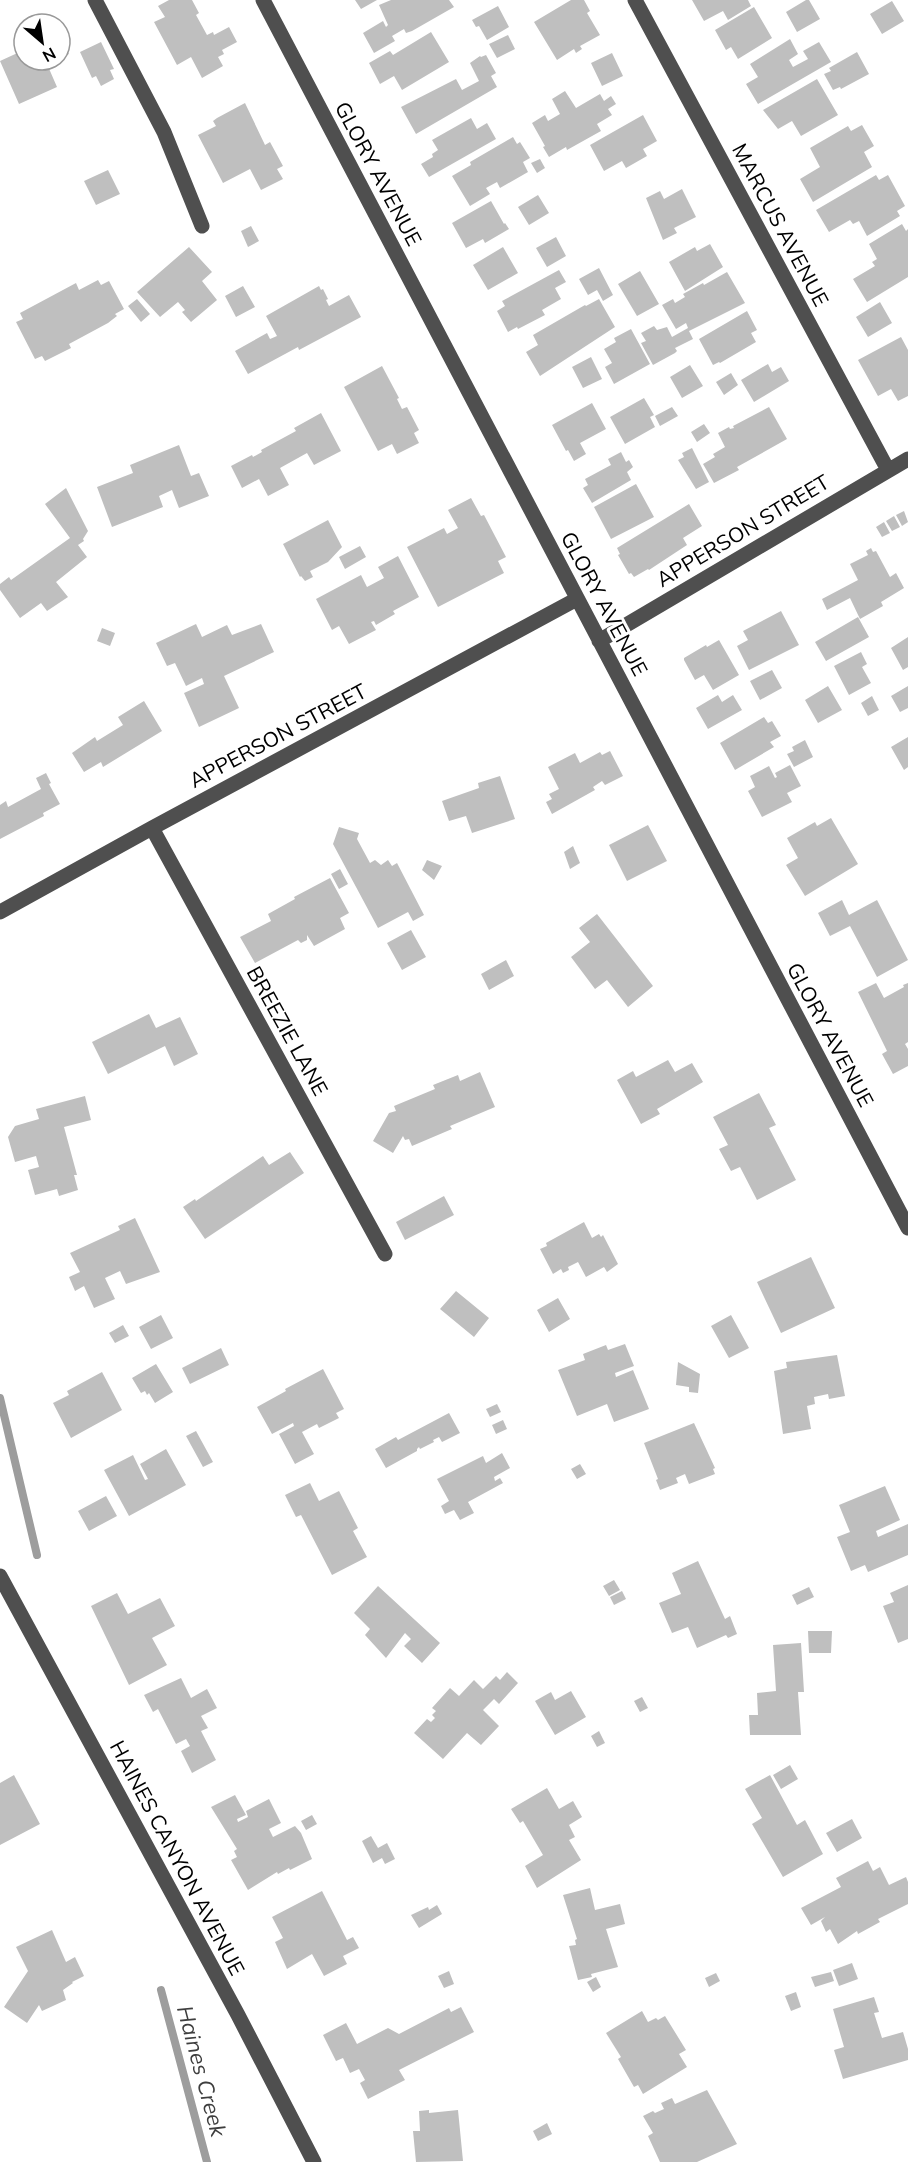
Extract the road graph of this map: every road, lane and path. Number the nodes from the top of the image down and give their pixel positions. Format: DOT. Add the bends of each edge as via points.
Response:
graph roads {
  1 [pos="95,0"];
  2 [pos="263,0"];
  3 [pos="635,0"];
  4 [pos="202,226"];
  5 [pos="908,459"];
  6 [pos="888,470"];
  7 [pos="577,599"];
  8 [pos="599,641"];
  9 [pos="152,828"];
  10 [pos="0,912"];
  11 [pos="908,1228"];
  12 [pos="385,1254"];
  13 [pos="0,1576"];
  14 [pos="314,2162"];
  1 -- 4 [label="street" via="165,132"];
  2 -- 7 [label="street, GLORY AVENUE"];
  3 -- 6 [label="street, MARCUS AVENUE"];
  5 -- 6 [label="street, APPERSON STREET"];
  6 -- 8 [label="street, APPERSON STREET"];
  7 -- 8 [label="street, GLORY AVENUE"];
  7 -- 9 [label="street, APPERSON STREET"];
  8 -- 11 [label="street, GLORY AVENUE"];
  9 -- 10 [label="street, APPERSON STREET"];
  9 -- 12 [label="street, BREEZIE LANE"];
  13 -- 14 [label="street, HAINES CANYON AVENUE"];
}
